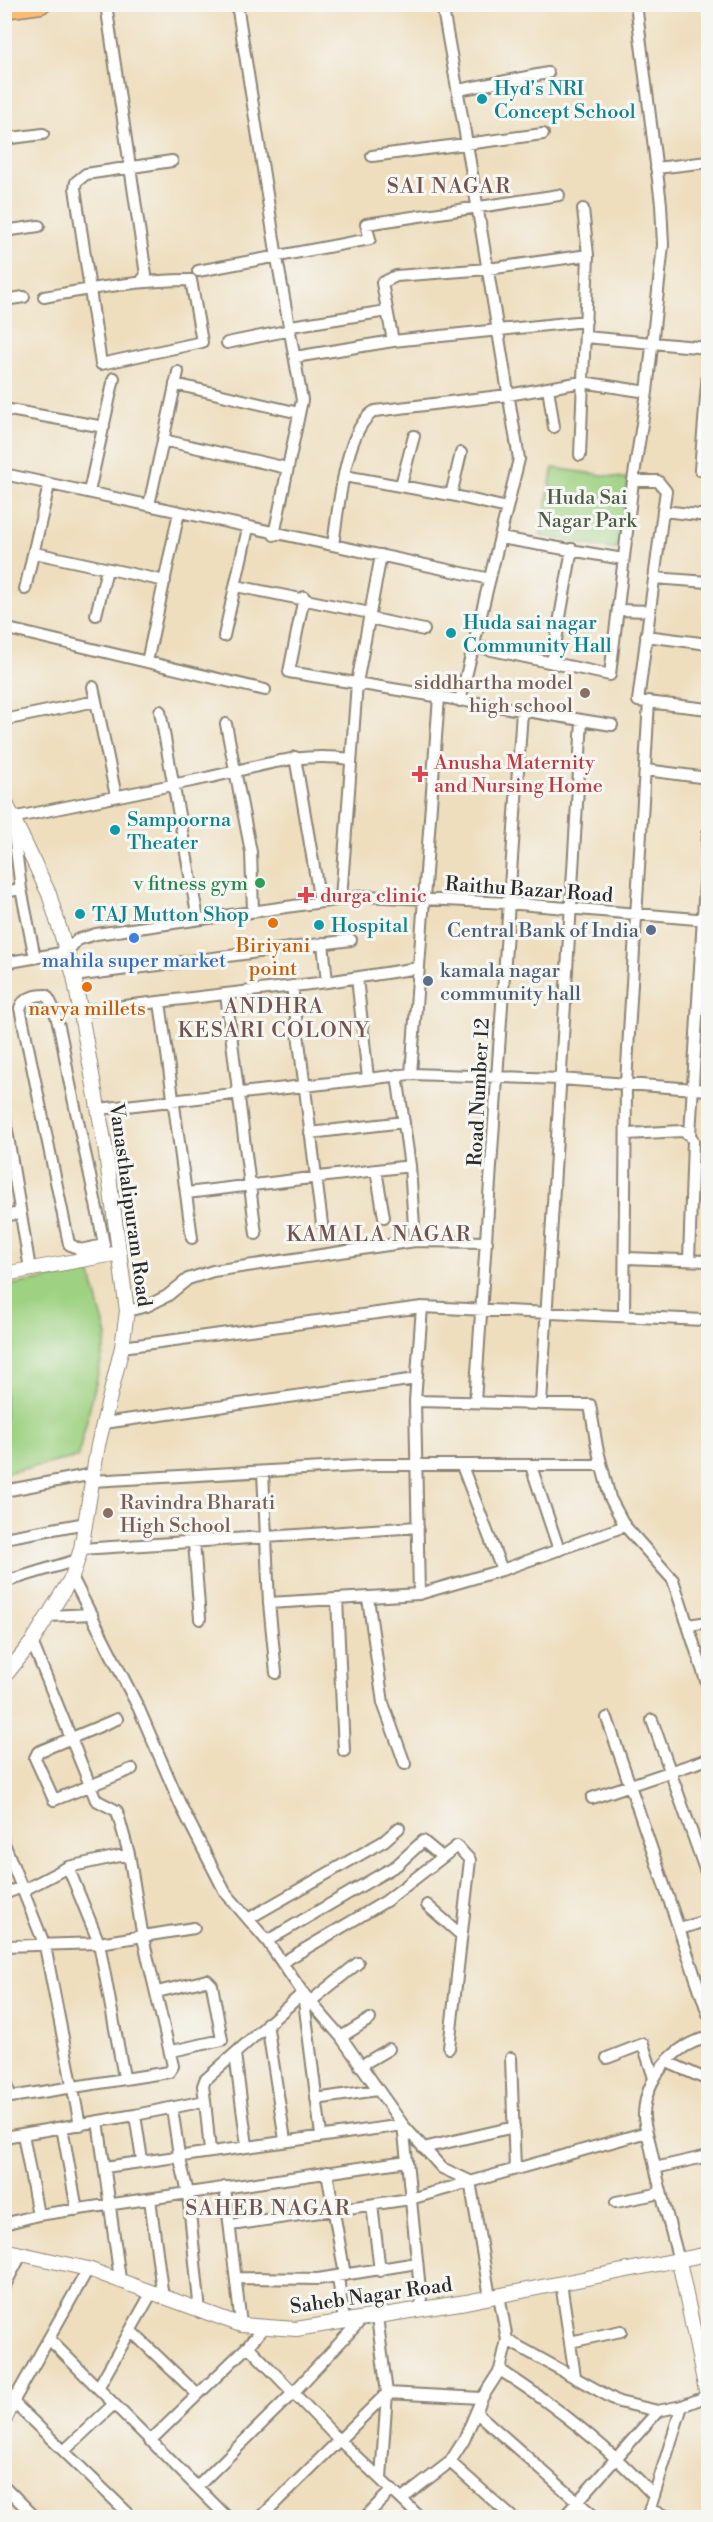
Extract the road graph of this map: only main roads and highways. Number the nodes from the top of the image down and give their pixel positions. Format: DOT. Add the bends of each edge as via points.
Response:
graph roads {
  1 [pos="41,4"];
  2 [pos="4,9"];
  1 -- 2 [label="highway"];
}
